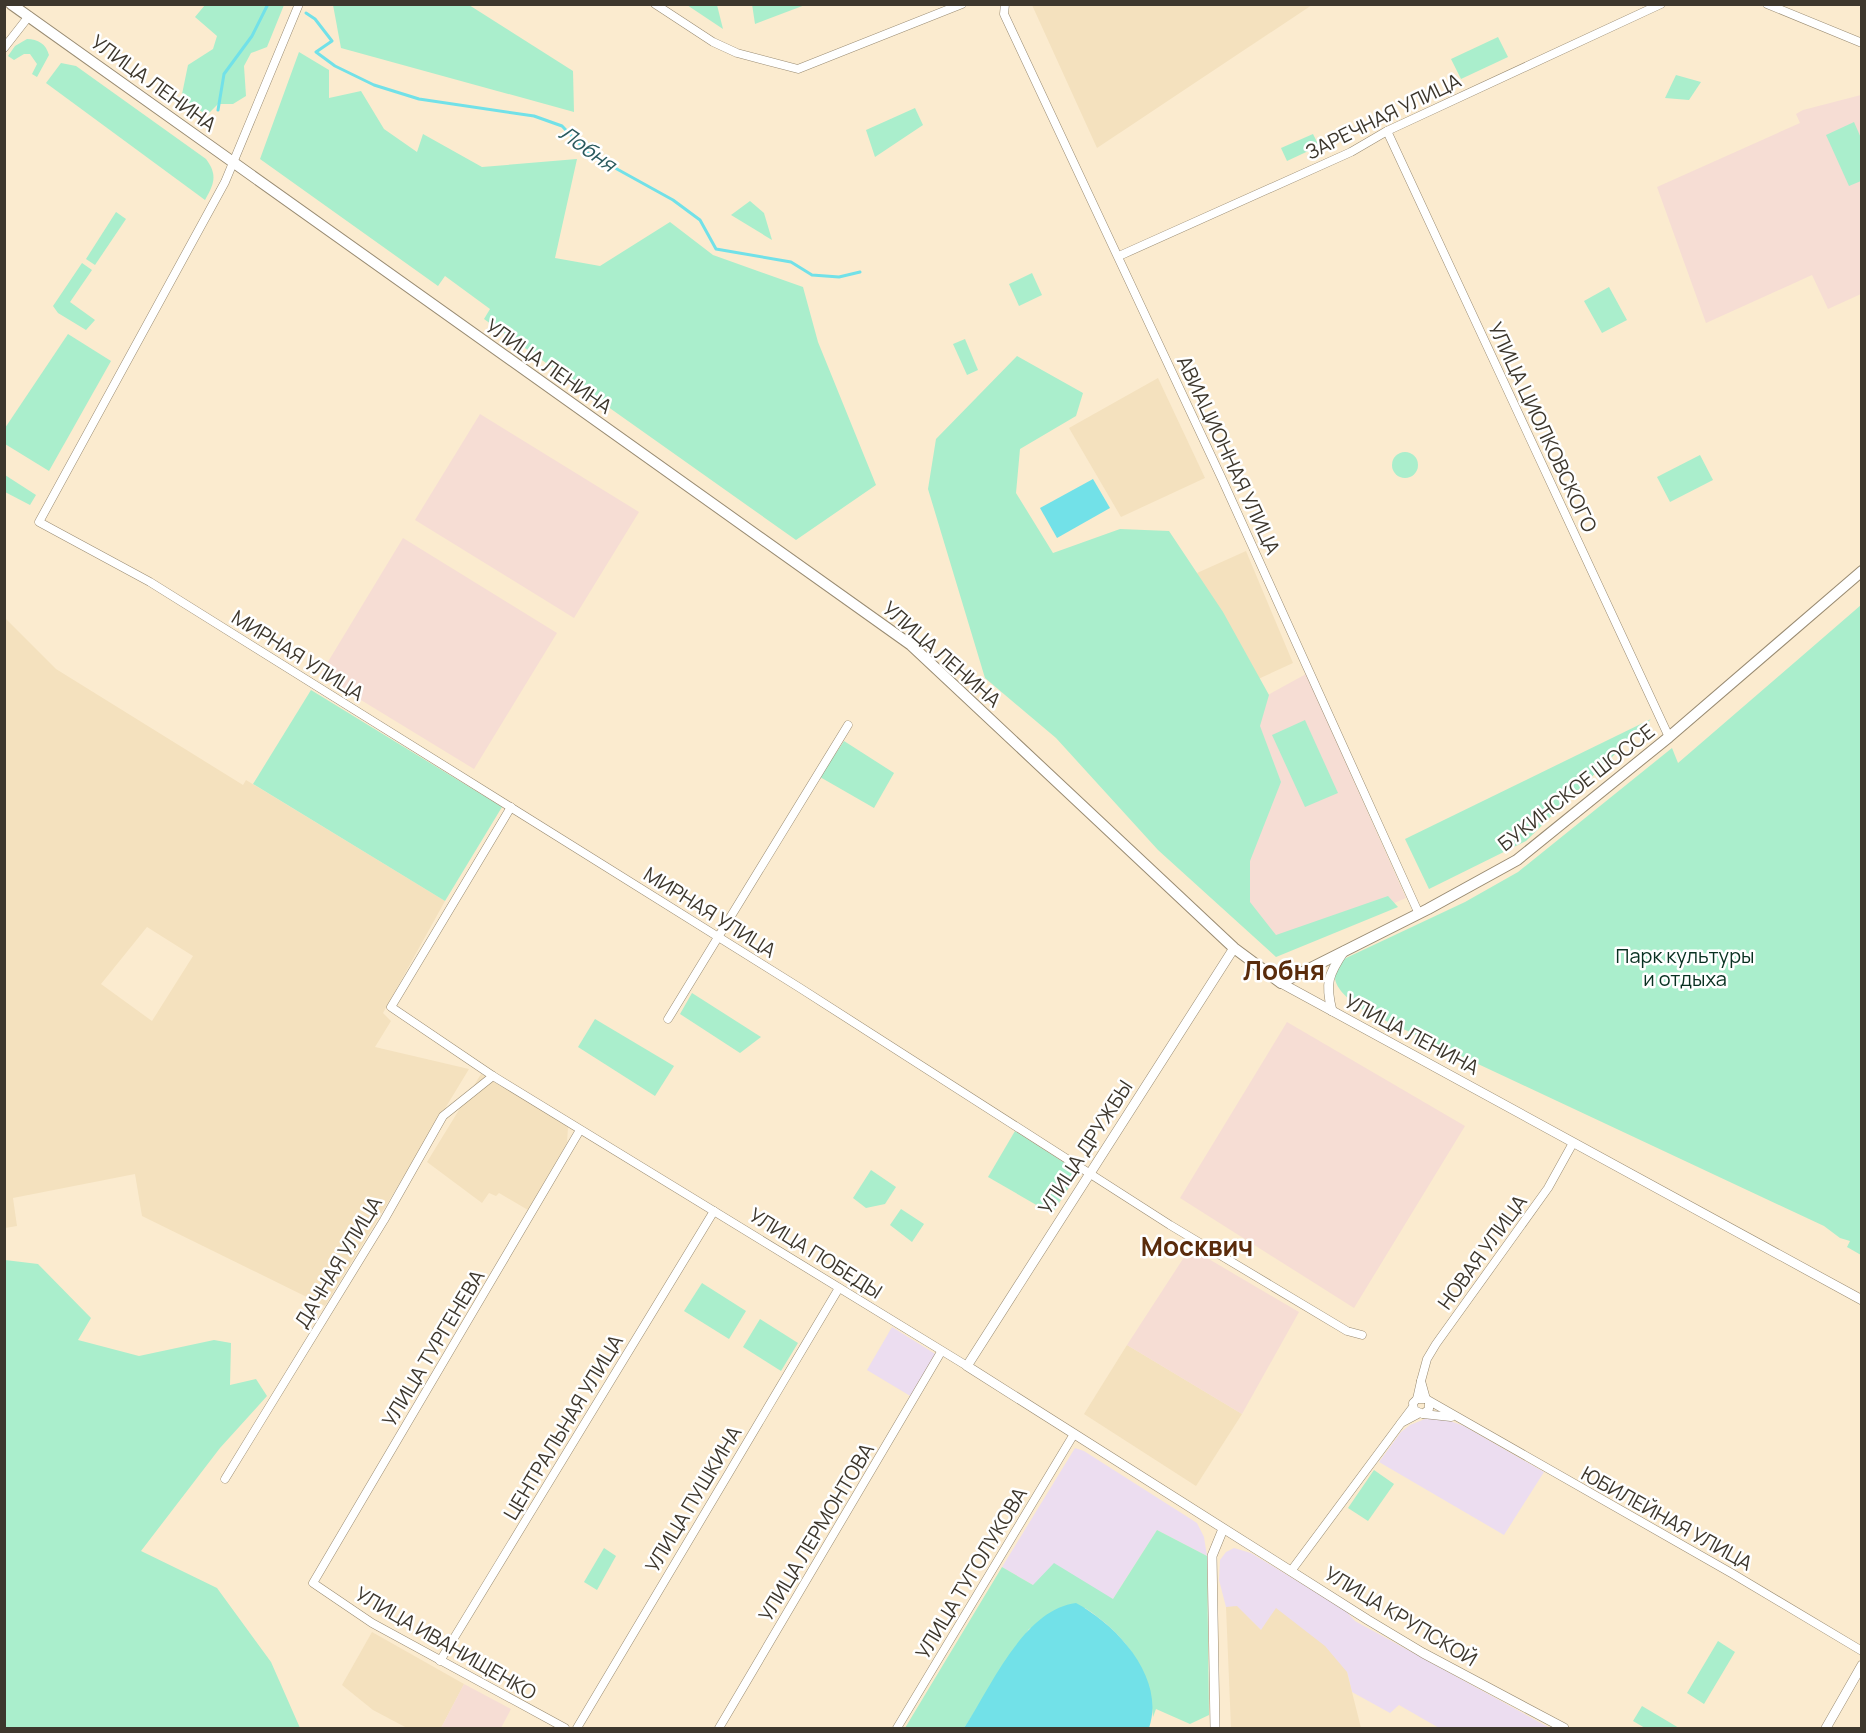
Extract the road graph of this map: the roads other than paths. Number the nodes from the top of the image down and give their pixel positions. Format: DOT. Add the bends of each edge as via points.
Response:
graph roads {
  1 [pos="11,4"];
  2 [pos="299,4"];
  3 [pos="655,4"];
  4 [pos="962,4"];
  5 [pos="1005,4"];
  6 [pos="1661,4"];
  7 [pos="1767,4"];
  8 [pos="29,16"];
  9 [pos="1862,43"];
  10 [pos="4,48"];
  11 [pos="1387,131"];
  12 [pos="233,163"];
  13 [pos="1119,256"];
  14 [pos="1862,571"];
  15 [pos="848,725"];
  16 [pos="1669,737"];
  17 [pos="511,807"];
  18 [pos="1419,914"];
  19 [pos="717,936"];
  20 [pos="1233,948"];
  21 [pos="1344,951"];
  22 [pos="1281,983"];
  23 [pos="1332,1011"];
  24 [pos="668,1019"];
  25 [pos="493,1076"];
  26 [pos="580,1130"];
  27 [pos="1573,1143"];
  28 [pos="1091,1174"];
  29 [pos="714,1211"];
  30 [pos="839,1288"];
  31 [pos="1862,1300"];
  32 [pos="1362,1335"];
  33 [pos="941,1352"];
  34 [pos="967,1366"];
  35 [pos="1421,1381"];
  36 [pos="1417,1399"];
  37 [pos="1428,1401"];
  38 [pos="1413,1407"];
  39 [pos="1421,1414"];
  40 [pos="1456,1417"];
  41 [pos="1401,1424"];
  42 [pos="1074,1434"];
  43 [pos="225,1479"];
  44 [pos="1223,1529"];
  45 [pos="1291,1571"];
  46 [pos="313,1583"];
  47 [pos="1862,1651"];
  48 [pos="440,1661"];
  49 [pos="1862,1665"];
  50 [pos="565,1728"];
  51 [pos="577,1728"];
  52 [pos="719,1728"];
  53 [pos="897,1728"];
  54 [pos="1215,1728"];
  55 [pos="1564,1728"];
  56 [pos="1826,1728"];
  1 -- 8 [label="main road, УЛИЦА ЛЕНИНА"];
  2 -- 12 [label="street"];
  3 -- 4 [label="street" via="737,53 798,69"];
  5 -- 13 [label="street, АВИАЦИОННАЯ УЛИЦА" via="1004,14"];
  6 -- 11 [label="street, ЗАРЕЧНАЯ УЛИЦА"];
  7 -- 9 [label="street"];
  8 -- 10 [label="street"];
  8 -- 12 [label="main road, УЛИЦА ЛЕНИНА"];
  11 -- 13 [label="street, ЗАРЕЧНАЯ УЛИЦА" via="1351,152"];
  11 -- 16 [label="street, УЛИЦА ЦИОЛКОВСКОГО"];
  12 -- 17 [label="street, МИРНАЯ УЛИЦА" via="197,236 39,522 150,582"];
  12 -- 20 [label="main road, УЛИЦА ЛЕНИНА" via="911,645"];
  13 -- 18 [label="street, АВИАЦИОННАЯ УЛИЦА"];
  14 -- 16 [label="main road, БУКИНСКОЕ ШОССЕ"];
  15 -- 19 [label="street"];
  16 -- 18 [label="main road, БУКИНСКОЕ ШОССЕ" via="1517,860"];
  17 -- 19 [label="street, МИРНАЯ УЛИЦА"];
  17 -- 25 [label="street, УЛИЦА ПОБЕДЫ" via="391,1007"];
  18 -- 21 [label="main road, БУКИНСКОЕ ШОССЕ"];
  19 -- 24 [label="street"];
  19 -- 28 [label="street, МИРНАЯ УЛИЦА"];
  20 -- 22 [label="main road, УЛИЦА ЛЕНИНА"];
  20 -- 28 [label="street, УЛИЦА ДРУЖБЫ"];
  21 -- 22 [label="main road, БУКИНСКОЕ ШОССЕ"];
  21 -- 23 [label="street" via="1326,988"];
  22 -- 23 [label="street, УЛИЦА ЛЕНИНА"];
  23 -- 27 [label="street, УЛИЦА ЛЕНИНА"];
  25 -- 26 [label="street, УЛИЦА ПОБЕДЫ"];
  25 -- 43 [label="street, ДАЧНАЯ УЛИЦА" via="443,1116"];
  26 -- 29 [label="street, УЛИЦА ПОБЕДЫ"];
  26 -- 46 [label="street, УЛИЦА ТУРГЕНЕВА"];
  27 -- 31 [label="street, УЛИЦА ЛЕНИНА"];
  27 -- 35 [label="street, НОВАЯ УЛИЦА" via="1548,1188 1436,1344"];
  28 -- 32 [label="street, МИРНАЯ УЛИЦА" via="1347,1331"];
  28 -- 34 [label="street, УЛИЦА ДРУЖБЫ"];
  29 -- 30 [label="street, УЛИЦА ПОБЕДЫ"];
  29 -- 48 [label="street, ЦЕНТРАЛЬНАЯ УЛИЦА"];
  30 -- 33 [label="street, УЛИЦА ПОБЕДЫ"];
  30 -- 51 [label="street, УЛИЦА ПУШКИНА"];
  33 -- 34 [label="street, УЛИЦА ПОБЕДЫ"];
  33 -- 52 [label="street, УЛИЦА ЛЕРМОНТОВА"];
  34 -- 42 [label="street, УЛИЦА ПОБЕДЫ"];
  35 -- 36 [label="street, НОВАЯ УЛИЦА"];
  35 -- 37 [label="street"];
  36 -- 37 [label="street"];
  36 -- 38 [label="street, НОВАЯ УЛИЦА"];
  37 -- 39 [label="street" via="1428,1411"];
  37 -- 40 [label="street, ЮБИЛЕЙНАЯ УЛИЦА"];
  38 -- 39 [label="street"];
  38 -- 41 [label="street, НОВАЯ УЛИЦА"];
  39 -- 40 [label="street"];
  39 -- 41 [label="street"];
  40 -- 47 [label="street, ЮБИЛЕЙНАЯ УЛИЦА"];
  41 -- 45 [label="street"];
  42 -- 44 [label="street, УЛИЦА ПОБЕДЫ"];
  42 -- 53 [label="street, УЛИЦА ТУГОЛУКОВА"];
  44 -- 45 [label="street, УЛИЦА КРУПСКОЙ"];
  44 -- 54 [label="street" via="1212,1556"];
  45 -- 55 [label="street, УЛИЦА КРУПСКОЙ" via="1423,1653"];
  46 -- 48 [label="street, УЛИЦА ИВАНИЩЕНКО" via="372,1623"];
  48 -- 50 [label="street, УЛИЦА ИВАНИЩЕНКО"];
  49 -- 56 [label="street"];
}
